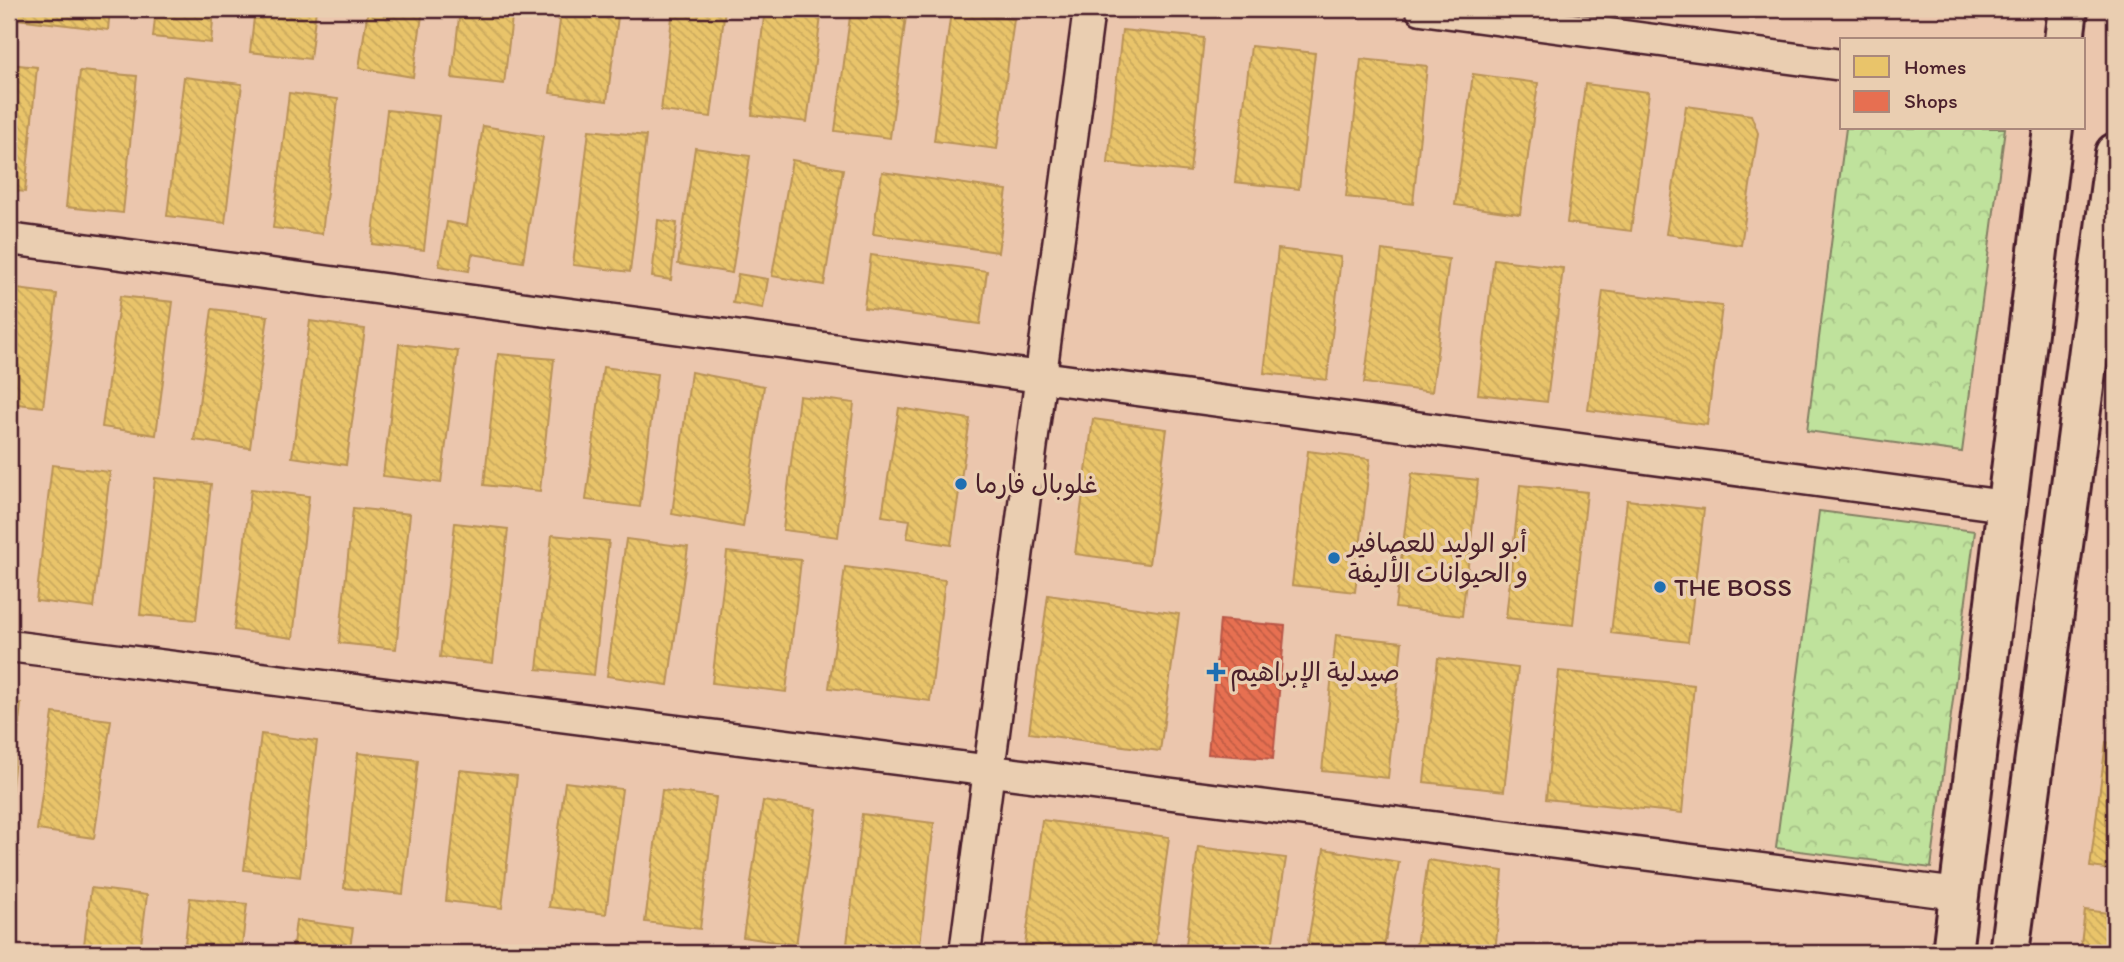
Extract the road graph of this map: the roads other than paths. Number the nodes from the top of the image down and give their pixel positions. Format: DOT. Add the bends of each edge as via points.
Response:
graph roads {
  1 [pos="1089,9"];
  2 [pos="1421,9"];
  3 [pos="2068,9"];
  4 [pos="2064,38"];
  5 [pos="1840,65"];
  6 [pos="2053,130"];
  7 [pos="2115,153"];
  8 [pos="9,239"];
  9 [pos="2107,285"];
  10 [pos="1041,376"];
  11 [pos="2005,506"];
  12 [pos="9,646"];
  13 [pos="989,770"];
  14 [pos="1958,894"];
  15 [pos="965,953"];
  16 [pos="1952,953"];
  17 [pos="2010,953"];
  1 -- 10 [label="street"];
  2 -- 5 [label="street"];
  3 -- 4 [label="street"];
  6 -- 11 [label="street"];
  7 -- 9 [label="street"];
  8 -- 10 [label="street"];
  9 -- 17 [label="street"];
  10 -- 11 [label="street"];
  10 -- 13 [label="street"];
  11 -- 14 [label="street"];
  12 -- 13 [label="street"];
  13 -- 14 [label="street"];
  13 -- 15 [label="street"];
  14 -- 16 [label="street"];
}
